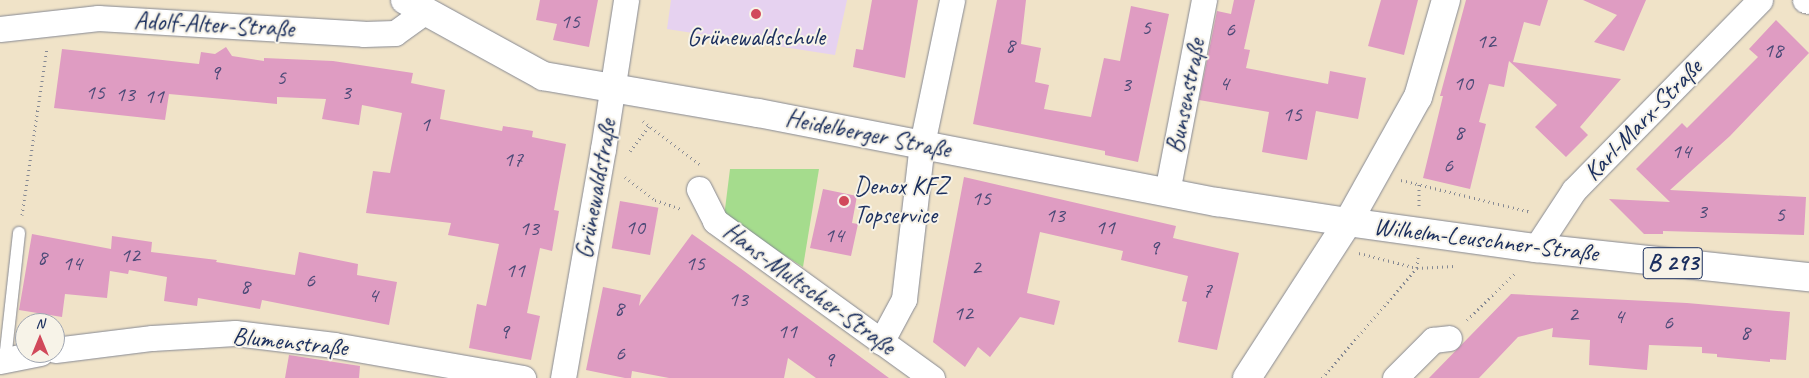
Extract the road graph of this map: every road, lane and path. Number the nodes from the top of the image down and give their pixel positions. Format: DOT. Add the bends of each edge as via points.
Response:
graph roads {
  1 [pos="626,0"];
  2 [pos="952,0"];
  3 [pos="1204,0"];
  4 [pos="1446,0"];
  5 [pos="1760,0"];
  6 [pos="1805,0"];
  7 [pos="1809,1"];
  8 [pos="412,4"];
  9 [pos="51,21"];
  10 [pos="0,29"];
  11 [pos="613,90"];
  12 [pos="656,97"];
  13 [pos="649,128"];
  14 [pos="922,144"];
  15 [pos="604,149"];
  16 [pos="628,152"];
  17 [pos="627,161"];
  18 [pos="626,170"];
  19 [pos="1419,184"];
  20 [pos="700,189"];
  21 [pos="1167,192"];
  22 [pos="1556,218"];
  23 [pos="715,221"];
  24 [pos="1348,222"];
  25 [pos="19,233"];
  26 [pos="1536,248"];
  27 [pos="1463,265"];
  28 [pos="1809,278"];
  29 [pos="1449,338"];
  30 [pos="881,342"];
  31 [pos="65,349"];
  32 [pos="15,358"];
  33 [pos="2,361"];
  34 [pos="523,378"];
  35 [pos="562,378"];
  36 [pos="932,378"];
  37 [pos="1247,378"];
  38 [pos="1322,378"];
  39 [pos="1395,378"];
  1 -- 11 [label="street, Grünewaldstraße"];
  2 -- 14 [label="street"];
  3 -- 21 [label="street, Bunsenstraße"];
  4 -- 24 [label="main road" via="1418,97"];
  5 -- 22 [label="street, Karl-Marx-Straße" via="1574,190"];
  6 -- 7 [label="street"];
  8 -- 9 [label="street, Adolf-Alter-Straße" via="395,33 364,34 98,18"];
  8 -- 11 [label="main road, Heidelberger Straße" via="543,76"];
  9 -- 10 [label="street, Adolf-Alter-Straße"];
  9 -- 25 [label="path"];
  11 -- 12 [label="main road, Heidelberger Straße"];
  11 -- 13 [label="path"];
  11 -- 15 [label="street, Grünewaldstraße"];
  12 -- 13 [label="path"];
  12 -- 14 [label="main road, Heidelberger Straße"];
  13 -- 16 [label="path"];
  13 -- 20 [label="path" via="701,162"];
  14 -- 21 [label="main road, Heidelberger Straße"];
  14 -- 30 [label="street" via="904,299"];
  15 -- 16 [label="path"];
  15 -- 35 [label="street, Grünewaldstraße"];
  16 -- 17 [label="path"];
  18 -- 23 [label="path" via="625,179 655,200"];
  19 -- 22 [label="path"];
  20 -- 23 [label="street, Hans-Multscher-Straße"];
  21 -- 24 [label="main road, Heidelberger Straße"];
  22 -- 26 [label="street, Karl-Marx-Straße"];
  23 -- 30 [label="street, Hans-Multscher-Straße"];
  24 -- 26 [label="main road, Wilhelm-Leuschner-Straße / B 293"];
  24 -- 37 [label="main road, Wilhelm-Leuschner-Straße"];
  25 -- 33 [label="lane"];
  26 -- 28 [label="main road, Wilhelm-Leuschner-Straße / B 293"];
  26 -- 29 [label="path"];
  27 -- 38 [label="path" via="1417,268"];
  29 -- 39 [label="street" via="1432,340"];
  30 -- 36 [label="street, Hans-Multscher-Straße"];
  31 -- 34 [label="street, Blumenstraße" via="152,338 235,333 334,345"];
  32 -- 33 [label="street"];
}
